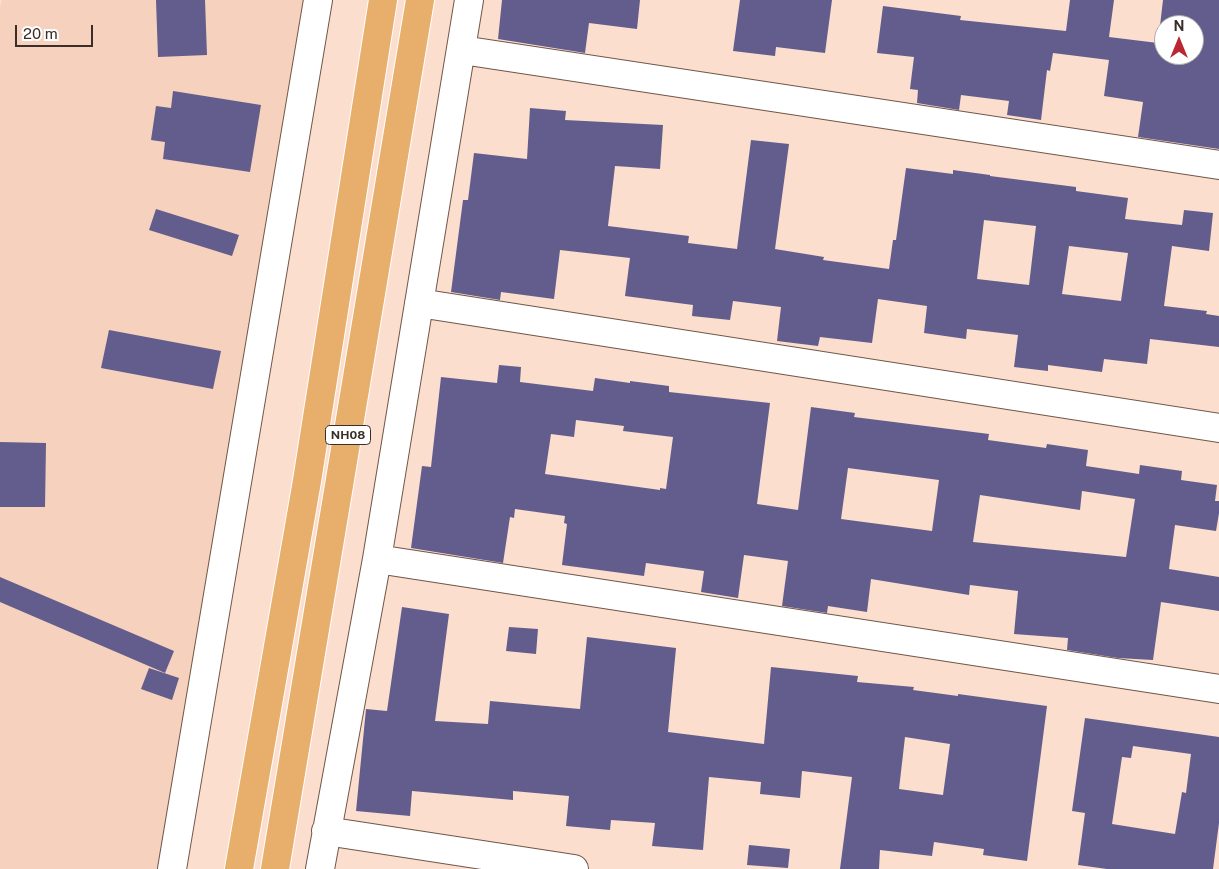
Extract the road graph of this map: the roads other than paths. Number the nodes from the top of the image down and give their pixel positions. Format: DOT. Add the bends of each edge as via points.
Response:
graph roads {
  1 [pos="318,0"];
  2 [pos="420,0"];
  3 [pos="469,0"];
  4 [pos="377,1"];
  5 [pos="462,50"];
  6 [pos="1219,165"];
  7 [pos="419,303"];
  8 [pos="1219,428"];
  9 [pos="377,559"];
  10 [pos="1219,689"];
  11 [pos="326,831"];
  12 [pos="172,869"];
  13 [pos="239,869"];
  14 [pos="275,869"];
  15 [pos="320,869"];
  16 [pos="574,869"];
  1 -- 12 [label="street"];
  2 -- 14 [label="highway, NH08"];
  3 -- 5 [label="street"];
  4 -- 13 [label="highway, NH08" via="307,481"];
  5 -- 6 [label="street"];
  5 -- 7 [label="street"];
  7 -- 8 [label="street"];
  7 -- 9 [label="street"];
  9 -- 10 [label="street"];
  9 -- 11 [label="street"];
  11 -- 15 [label="street"];
  11 -- 16 [label="street"];
}
